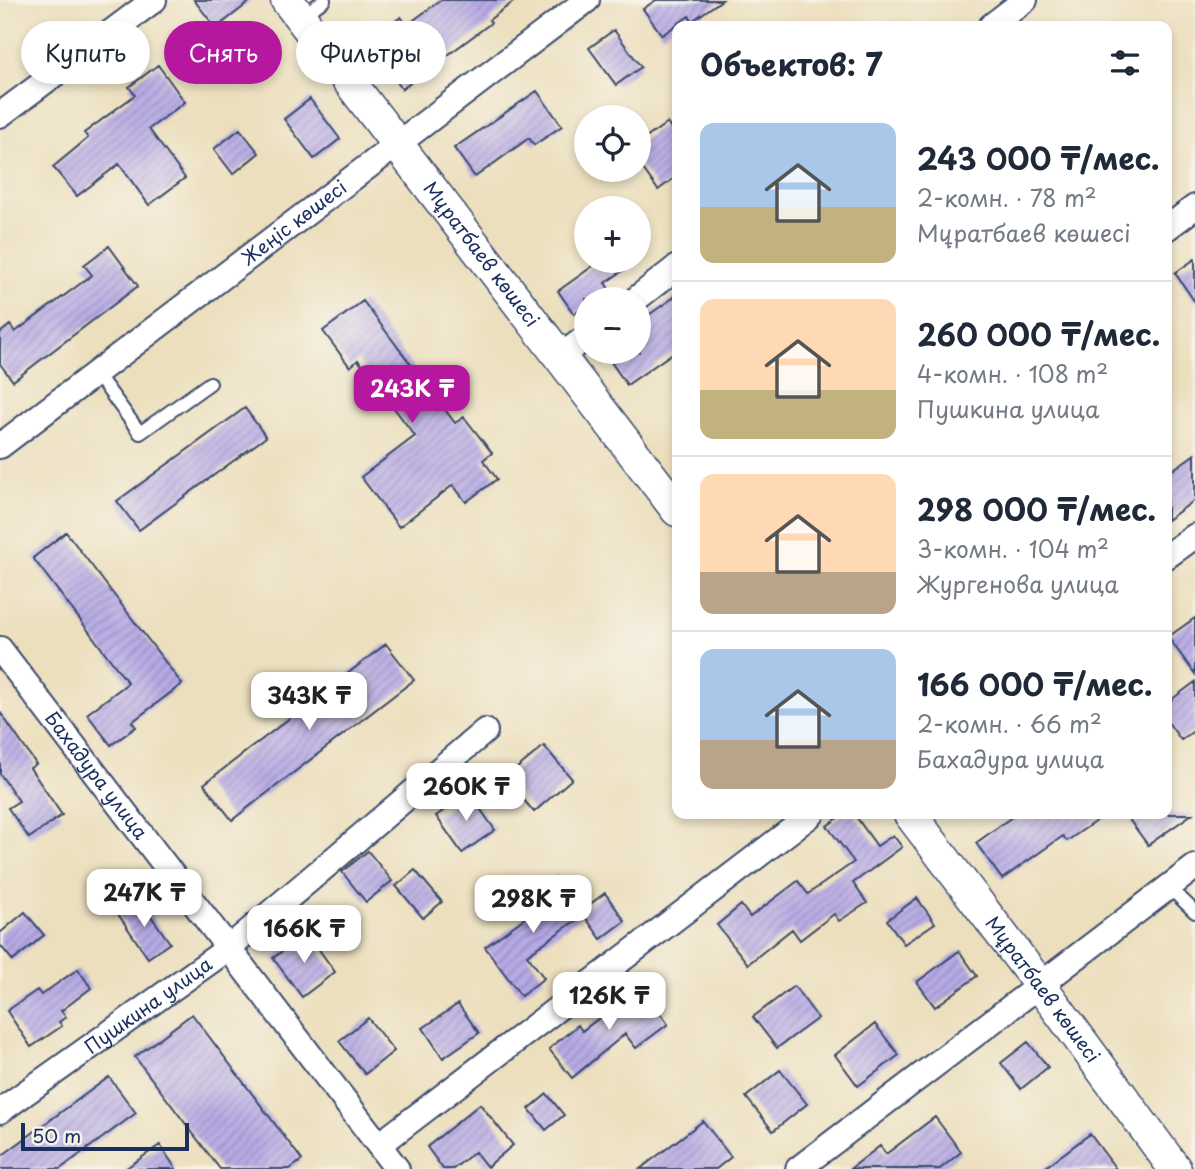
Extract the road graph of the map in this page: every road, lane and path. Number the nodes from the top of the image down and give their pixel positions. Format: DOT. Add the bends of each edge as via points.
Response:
graph roads {
  1 [pos="154,0"];
  2 [pos="587,0"];
  3 [pos="1025,0"];
  4 [pos="304,6"];
  5 [pos="997,21"];
  6 [pos="0,115"];
  7 [pos="397,144"];
  8 [pos="1195,207"];
  9 [pos="1172,224"];
  10 [pos="672,271"];
  11 [pos="651,287"];
  12 [pos="574,346"];
  13 [pos="560,357"];
  14 [pos="96,373"];
  15 [pos="210,383"];
  16 [pos="0,446"];
  17 [pos="672,503"];
  18 [pos="1195,536"];
  19 [pos="1172,552"];
  20 [pos="0,649"];
  21 [pos="485,730"];
  22 [pos="805,819"];
  23 [pos="914,819"];
  24 [pos="1195,867"];
  25 [pos="1169,887"];
  26 [pos="1195,912"];
  27 [pos="229,947"];
  28 [pos="1040,985"];
  29 [pos="0,1111"];
  30 [pos="379,1145"];
  31 [pos="397,1169"];
  32 [pos="798,1169"];
  33 [pos="1175,1169"];
  1 -- 6 [label="street"];
  2 -- 7 [label="street, Жеңіс көшесі"];
  3 -- 5 [label="street"];
  4 -- 7 [label="street, Мұратбаев көшесі"];
  7 -- 13 [label="street, Мұратбаев көшесі"];
  7 -- 14 [label="street, Жеңіс көшесі"];
  8 -- 9 [label="street"];
  10 -- 11 [label="street"];
  12 -- 13 [label="street"];
  13 -- 17 [label="street, Мұратбаев көшесі"];
  14 -- 15 [label="lane" via="140,433"];
  14 -- 16 [label="street, Жеңіс көшесі"];
  18 -- 19 [label="street"];
  20 -- 27 [label="street, Бахадура улица"];
  21 -- 27 [label="street, Пушкина улица"];
  22 -- 30 [label="street"];
  23 -- 28 [label="street, Мұратбаев көшесі"];
  24 -- 25 [label="street"];
  25 -- 26 [label="lane"];
  25 -- 28 [label="street"];
  27 -- 29 [label="street, Пушкина улица"];
  27 -- 30 [label="street, Бахадура улица"];
  28 -- 32 [label="street"];
  28 -- 33 [label="street, Мұратбаев көшесі"];
  30 -- 31 [label="street, Бахадура улица"];
}
